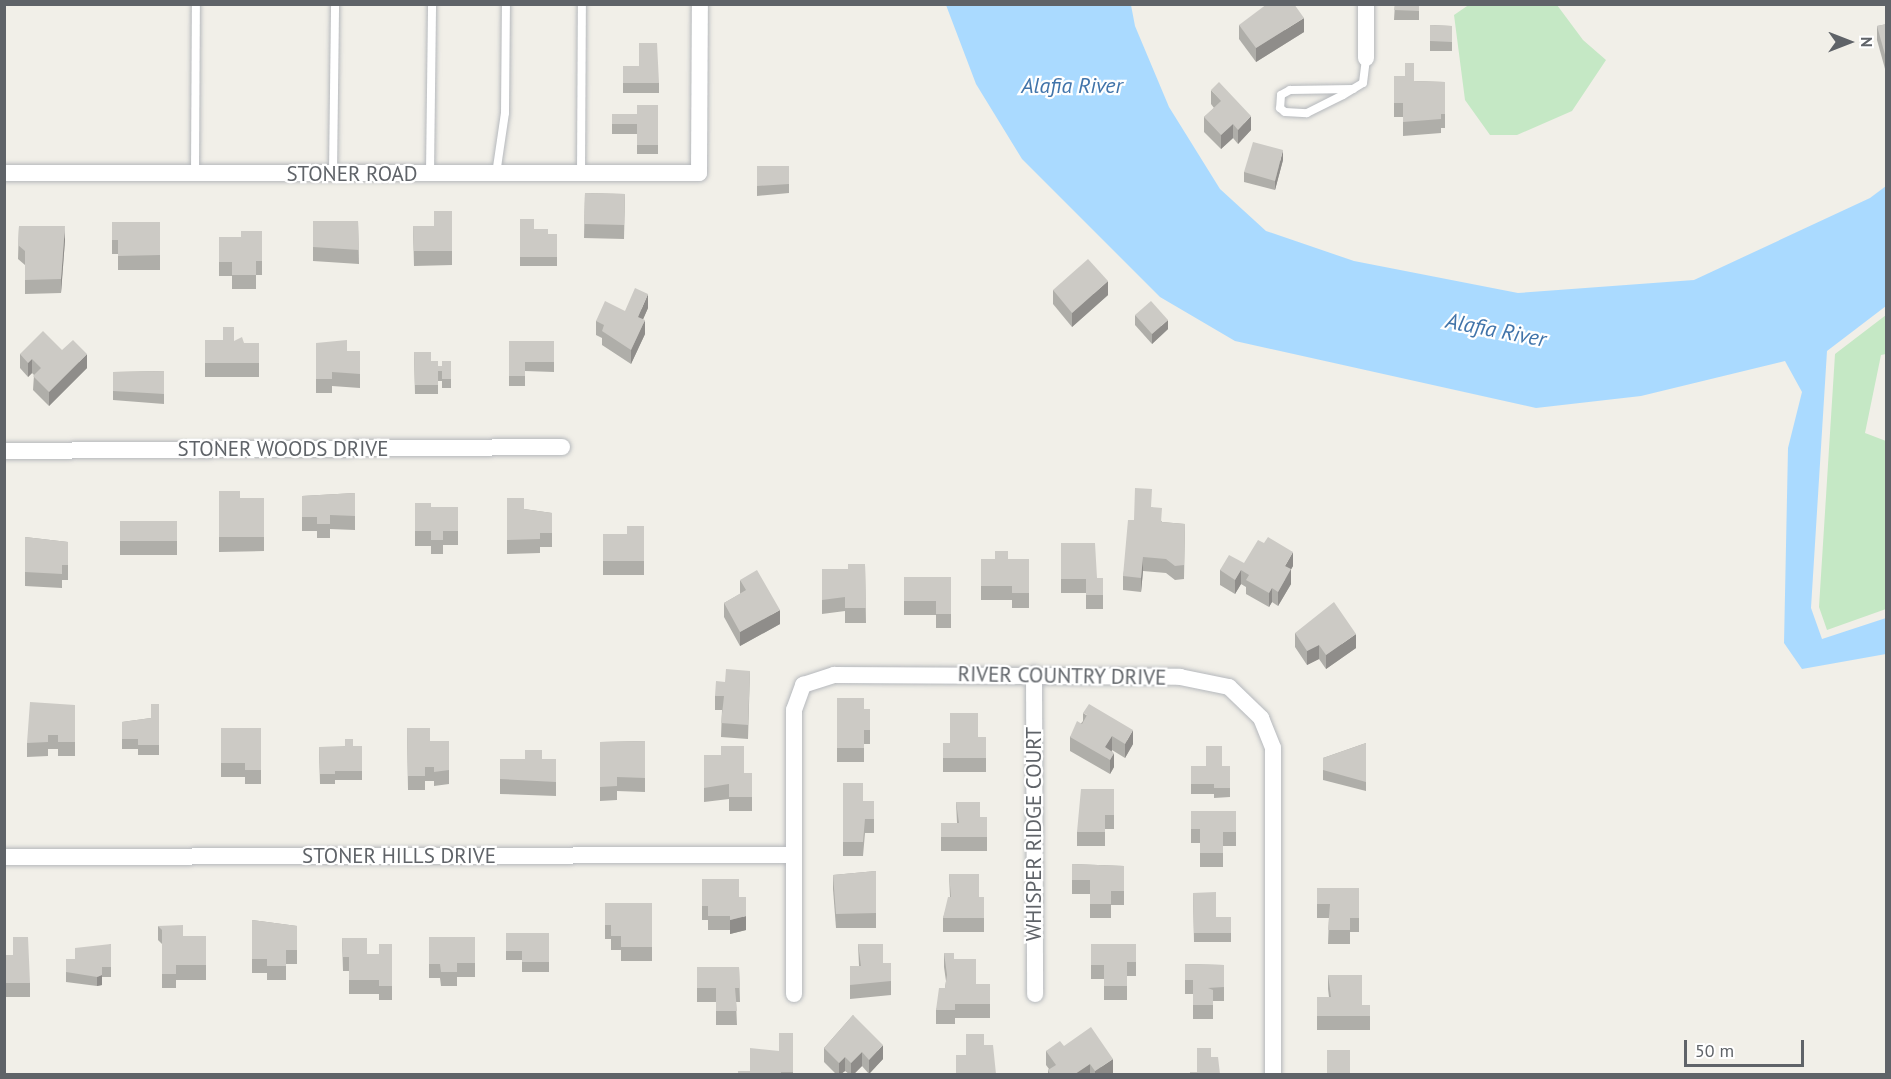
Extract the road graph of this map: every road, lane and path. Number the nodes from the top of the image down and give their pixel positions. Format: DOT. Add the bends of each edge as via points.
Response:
graph roads {
  1 [pos="196,4"];
  2 [pos="335,4"];
  3 [pos="432,4"];
  4 [pos="506,4"];
  5 [pos="582,4"];
  6 [pos="700,4"];
  7 [pos="1366,4"];
  8 [pos="1366,58"];
  9 [pos="1353,89"];
  10 [pos="4,173"];
  11 [pos="195,174"];
  12 [pos="333,174"];
  13 [pos="430,174"];
  14 [pos="496,175"];
  15 [pos="581,175"];
  16 [pos="562,447"];
  17 [pos="4,451"];
  18 [pos="1034,674"];
  19 [pos="794,855"];
  20 [pos="4,857"];
  21 [pos="794,994"];
  22 [pos="1035,994"];
  23 [pos="1273,1074"];
  1 -- 11 [label="lane"];
  2 -- 12 [label="lane"];
  3 -- 13 [label="lane"];
  4 -- 14 [label="lane" via="505,113"];
  5 -- 15 [label="lane"];
  6 -- 15 [label="street, STONER ROAD" via="699,173"];
  7 -- 8 [label="street"];
  8 -- 9 [label="lane" via="1363,83"];
  9 -- 9 [label="lane" via="1317,111 1297,113 1280,108 1281,95 1290,90"];
  10 -- 11 [label="street, STONER ROAD"];
  11 -- 12 [label="street, STONER ROAD"];
  12 -- 13 [label="street, STONER ROAD"];
  13 -- 14 [label="street, STONER ROAD"];
  14 -- 15 [label="street, STONER ROAD"];
  16 -- 17 [label="street, STONER WOODS DRIVE"];
  18 -- 19 [label="street, RIVER COUNTRY DRIVE" via="834,675 803,685 794,710"];
  18 -- 22 [label="street, WHISPER RIDGE COURT"];
  18 -- 23 [label="street, RIVER COUNTRY DRIVE" via="1180,677 1229,687 1261,718 1273,748"];
  19 -- 20 [label="street, STONER HILLS DRIVE"];
  19 -- 21 [label="street, RIVER COUNTRY DRIVE"];
}
